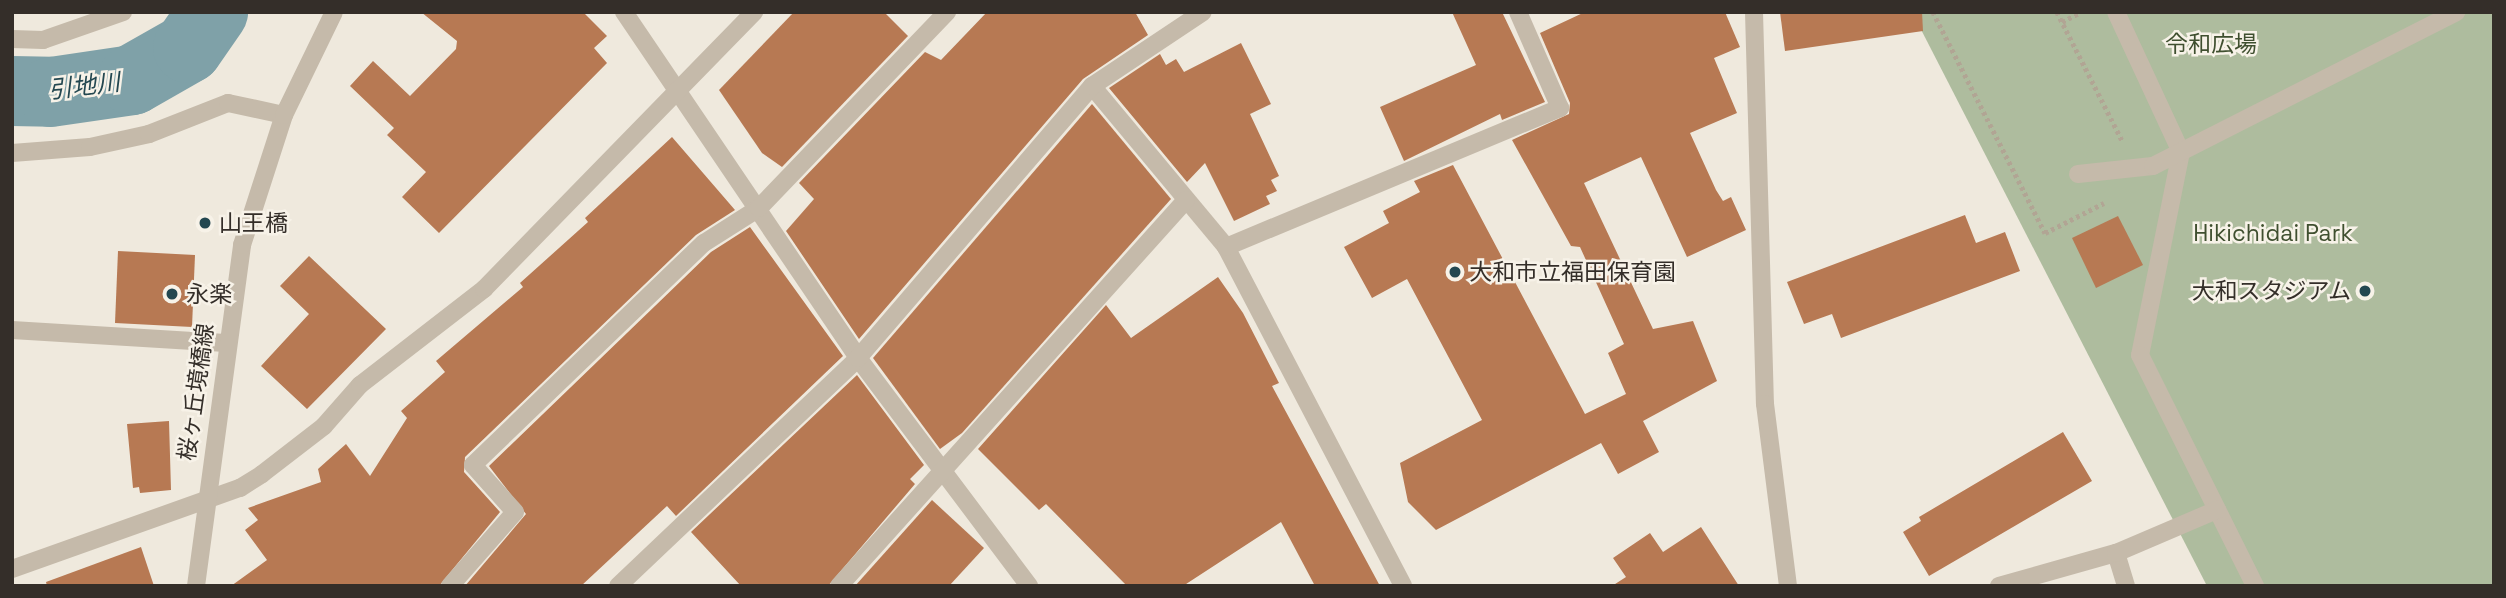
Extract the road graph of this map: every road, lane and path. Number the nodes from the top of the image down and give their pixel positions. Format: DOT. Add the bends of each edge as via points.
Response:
graph roads {
  1 [pos="123,12"];
  2 [pos="334,12"];
  3 [pos="624,12"];
  4 [pos="754,12"];
  5 [pos="947,12"];
  6 [pos="1202,12"];
  7 [pos="1518,12"];
  8 [pos="1754,12"];
  9 [pos="1933,12"];
  10 [pos="2057,12"];
  11 [pos="2081,12"];
  12 [pos="2116,12"];
  13 [pos="2456,12"];
  14 [pos="2062,22"];
  15 [pos="12,39"];
  16 [pos="1092,86"];
  17 [pos="678,90"];
  18 [pos="284,115"];
  19 [pos="2181,152"];
  20 [pos="12,153"];
  21 [pos="2136,168"];
  22 [pos="2078,174"];
  23 [pos="1186,200"];
  24 [pos="2107,201"];
  25 [pos="759,208"];
  26 [pos="1226,247"];
  27 [pos="12,330"];
  28 [pos="226,343"];
  29 [pos="858,358"];
  30 [pos="944,474"];
  31 [pos="207,499"];
  32 [pos="2217,510"];
  33 [pos="2116,553"];
  34 [pos="12,569"];
  35 [pos="196,586"];
  36 [pos="450,586"];
  37 [pos="618,586"];
  38 [pos="839,586"];
  39 [pos="1029,586"];
  40 [pos="1403,586"];
  41 [pos="1788,586"];
  42 [pos="1999,586"];
  43 [pos="2126,586"];
  44 [pos="2255,586"];
  1 -- 15 [label="street" via="43,40"];
  2 -- 18 [label="street, 桜ヶ丘境橋線"];
  3 -- 17 [label="street"];
  4 -- 17 [label="street"];
  5 -- 25 [label="street"];
  6 -- 16 [label="street"];
  7 -- 26 [label="street" via="1560,107"];
  8 -- 41 [label="street" via="1765,404"];
  9 -- 24 [label="path" via="2045,233"];
  10 -- 14 [label="path"];
  11 -- 14 [label="path"];
  12 -- 19 [label="street"];
  13 -- 19 [label="street"];
  14 -- 21 [label="path"];
  16 -- 23 [label="street"];
  16 -- 29 [label="street"];
  17 -- 25 [label="street"];
  17 -- 31 [label="street" via="484,289 360,384 324,426 262,474"];
  18 -- 20 [label="street" via="228,103 149,134 90,147"];
  18 -- 28 [label="street, 桜ヶ丘境橋線" via="242,245"];
  19 -- 21 [label="street"];
  19 -- 32 [label="street" via="2140,355"];
  21 -- 22 [label="street"];
  23 -- 26 [label="street"];
  23 -- 30 [label="street"];
  25 -- 29 [label="street"];
  25 -- 36 [label="street" via="704,243 473,465 514,512"];
  26 -- 40 [label="street"];
  27 -- 28 [label="street"];
  28 -- 31 [label="street, 桜ヶ丘境橋線"];
  29 -- 30 [label="street"];
  29 -- 37 [label="street"];
  30 -- 38 [label="street"];
  30 -- 39 [label="street"];
  31 -- 34 [label="street"];
  31 -- 35 [label="street, 桜ヶ丘境橋線"];
  32 -- 33 [label="street"];
  32 -- 44 [label="street"];
  33 -- 42 [label="street"];
  33 -- 43 [label="street"];
}
